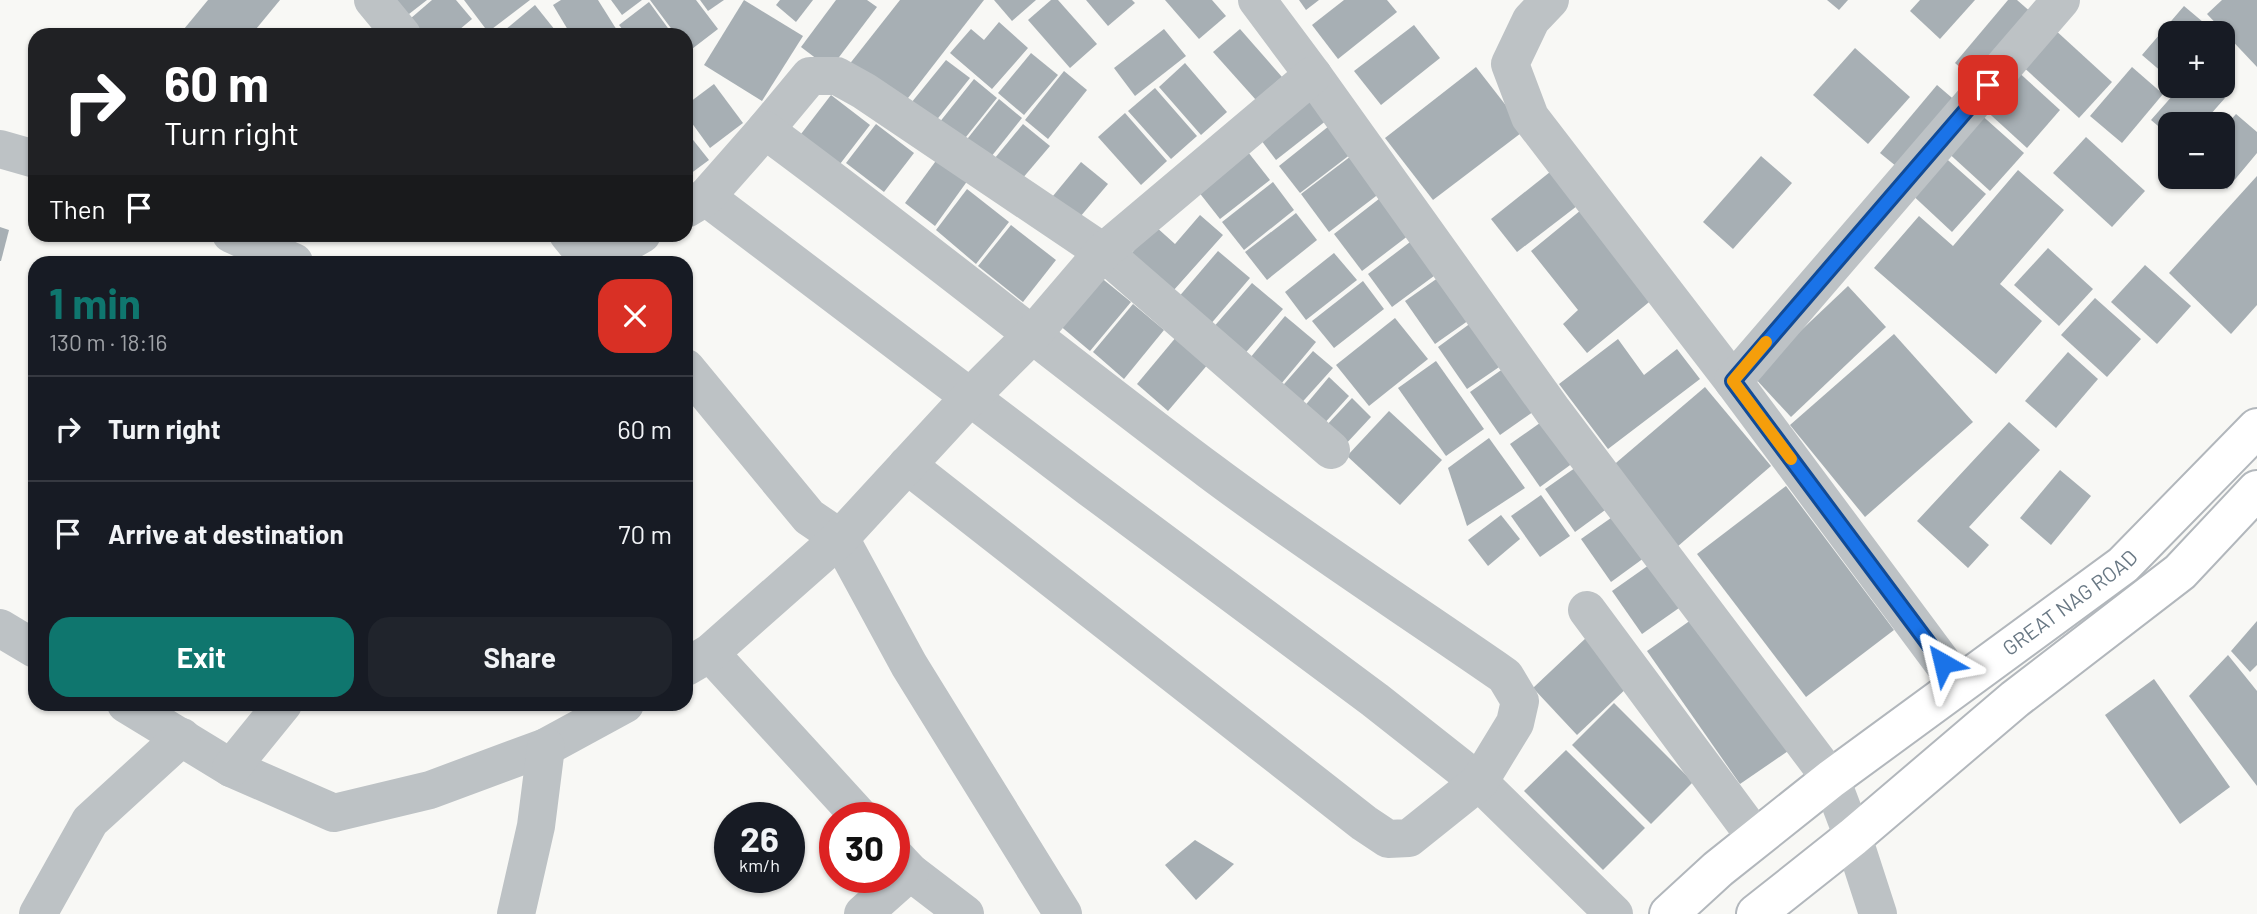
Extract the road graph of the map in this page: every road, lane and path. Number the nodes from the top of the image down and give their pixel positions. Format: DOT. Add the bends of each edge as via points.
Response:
graph roads {
  1 [pos="373,0"];
  2 [pos="1257,0"];
  3 [pos="1550,0"];
  4 [pos="2061,0"];
  5 [pos="396,28"];
  6 [pos="1313,75"];
  7 [pos="765,130"];
  8 [pos="0,149"];
  9 [pos="28,157"];
  10 [pos="696,203"];
  11 [pos="249,242"];
  12 [pos="575,242"];
  13 [pos="628,242"];
  14 [pos="1103,252"];
  15 [pos="280,256"];
  16 [pos="588,256"];
  17 [pos="604,256"];
  18 [pos="1032,335"];
  19 [pos="693,376"];
  20 [pos="1733,381"];
  21 [pos="970,397"];
  22 [pos="2257,428"];
  23 [pos="1331,450"];
  24 [pos="907,465"];
  25 [pos="2257,490"];
  26 [pos="840,538"];
  27 [pos="1587,610"];
  28 [pos="0,628"];
  29 [pos="28,645"];
  30 [pos="698,660"];
  31 [pos="1959,685"];
  32 [pos="138,711"];
  33 [pos="277,711"];
  34 [pos="612,711"];
  35 [pos="182,737"];
  36 [pos="546,747"];
  37 [pos="231,768"];
  38 [pos="1831,779"];
  39 [pos="1479,782"];
  40 [pos="845,802"];
  41 [pos="1853,837"];
  42 [pos="1756,838"];
  43 [pos="910,869"];
  44 [pos="879,893"];
  45 [pos="1058,913"];
  46 [pos="38,914"];
  47 [pos="516,914"];
  48 [pos="863,914"];
  49 [pos="965,914"];
  50 [pos="1615,914"];
  51 [pos="1669,914"];
  52 [pos="1756,914"];
  53 [pos="1878,914"];
  1 -- 5 [label="street"];
  2 -- 6 [label="street"];
  3 -- 20 [label="street" via="1531,20 1510,64 1530,117"];
  4 -- 20 [label="street"];
  6 -- 14 [label="street"];
  6 -- 38 [label="street" via="1553,411"];
  7 -- 10 [label="street"];
  7 -- 14 [label="street" via="810,76 837,76"];
  7 -- 18 [label="street"];
  8 -- 9 [label="street"];
  10 -- 21 [label="street"];
  11 -- 15 [label="street"];
  12 -- 16 [label="street"];
  13 -- 17 [label="street"];
  14 -- 18 [label="street"];
  14 -- 23 [label="street"];
  18 -- 21 [label="street"];
  18 -- 39 [label="street" via="1212,473 1505,677 1520,701 1515,723"];
  19 -- 26 [label="street" via="809,517"];
  20 -- 31 [label="street"];
  21 -- 24 [label="street"];
  21 -- 39 [label="street"];
  22 -- 31 [label="main road, GREAT NAG ROAD" via="2123,565"];
  24 -- 26 [label="street"];
  24 -- 39 [label="street" via="1388,839 1409,838"];
  25 -- 41 [label="main road, GREAT NAG ROAD" via="2180,572 2015,699"];
  26 -- 30 [label="street"];
  26 -- 45 [label="street" via="909,665"];
  27 -- 42 [label="street"];
  28 -- 29 [label="street"];
  30 -- 40 [label="street"];
  31 -- 38 [label="main road, GREAT NAG ROAD"];
  32 -- 35 [label="street"];
  33 -- 37 [label="street"];
  34 -- 36 [label="street"];
  35 -- 37 [label="street"];
  35 -- 46 [label="street" via="90,821"];
  36 -- 37 [label="street" via="430,790 334,813"];
  36 -- 47 [label="street" via="536,827"];
  38 -- 41 [label="street"];
  38 -- 42 [label="main road, GREAT NAG ROAD"];
  39 -- 50 [label="street"];
  41 -- 52 [label="main road, GREAT NAG ROAD"];
  41 -- 53 [label="street"];
  42 -- 51 [label="main road, GREAT NAG ROAD"];
  43 -- 49 [label="street"];
  44 -- 48 [label="street"];
}
